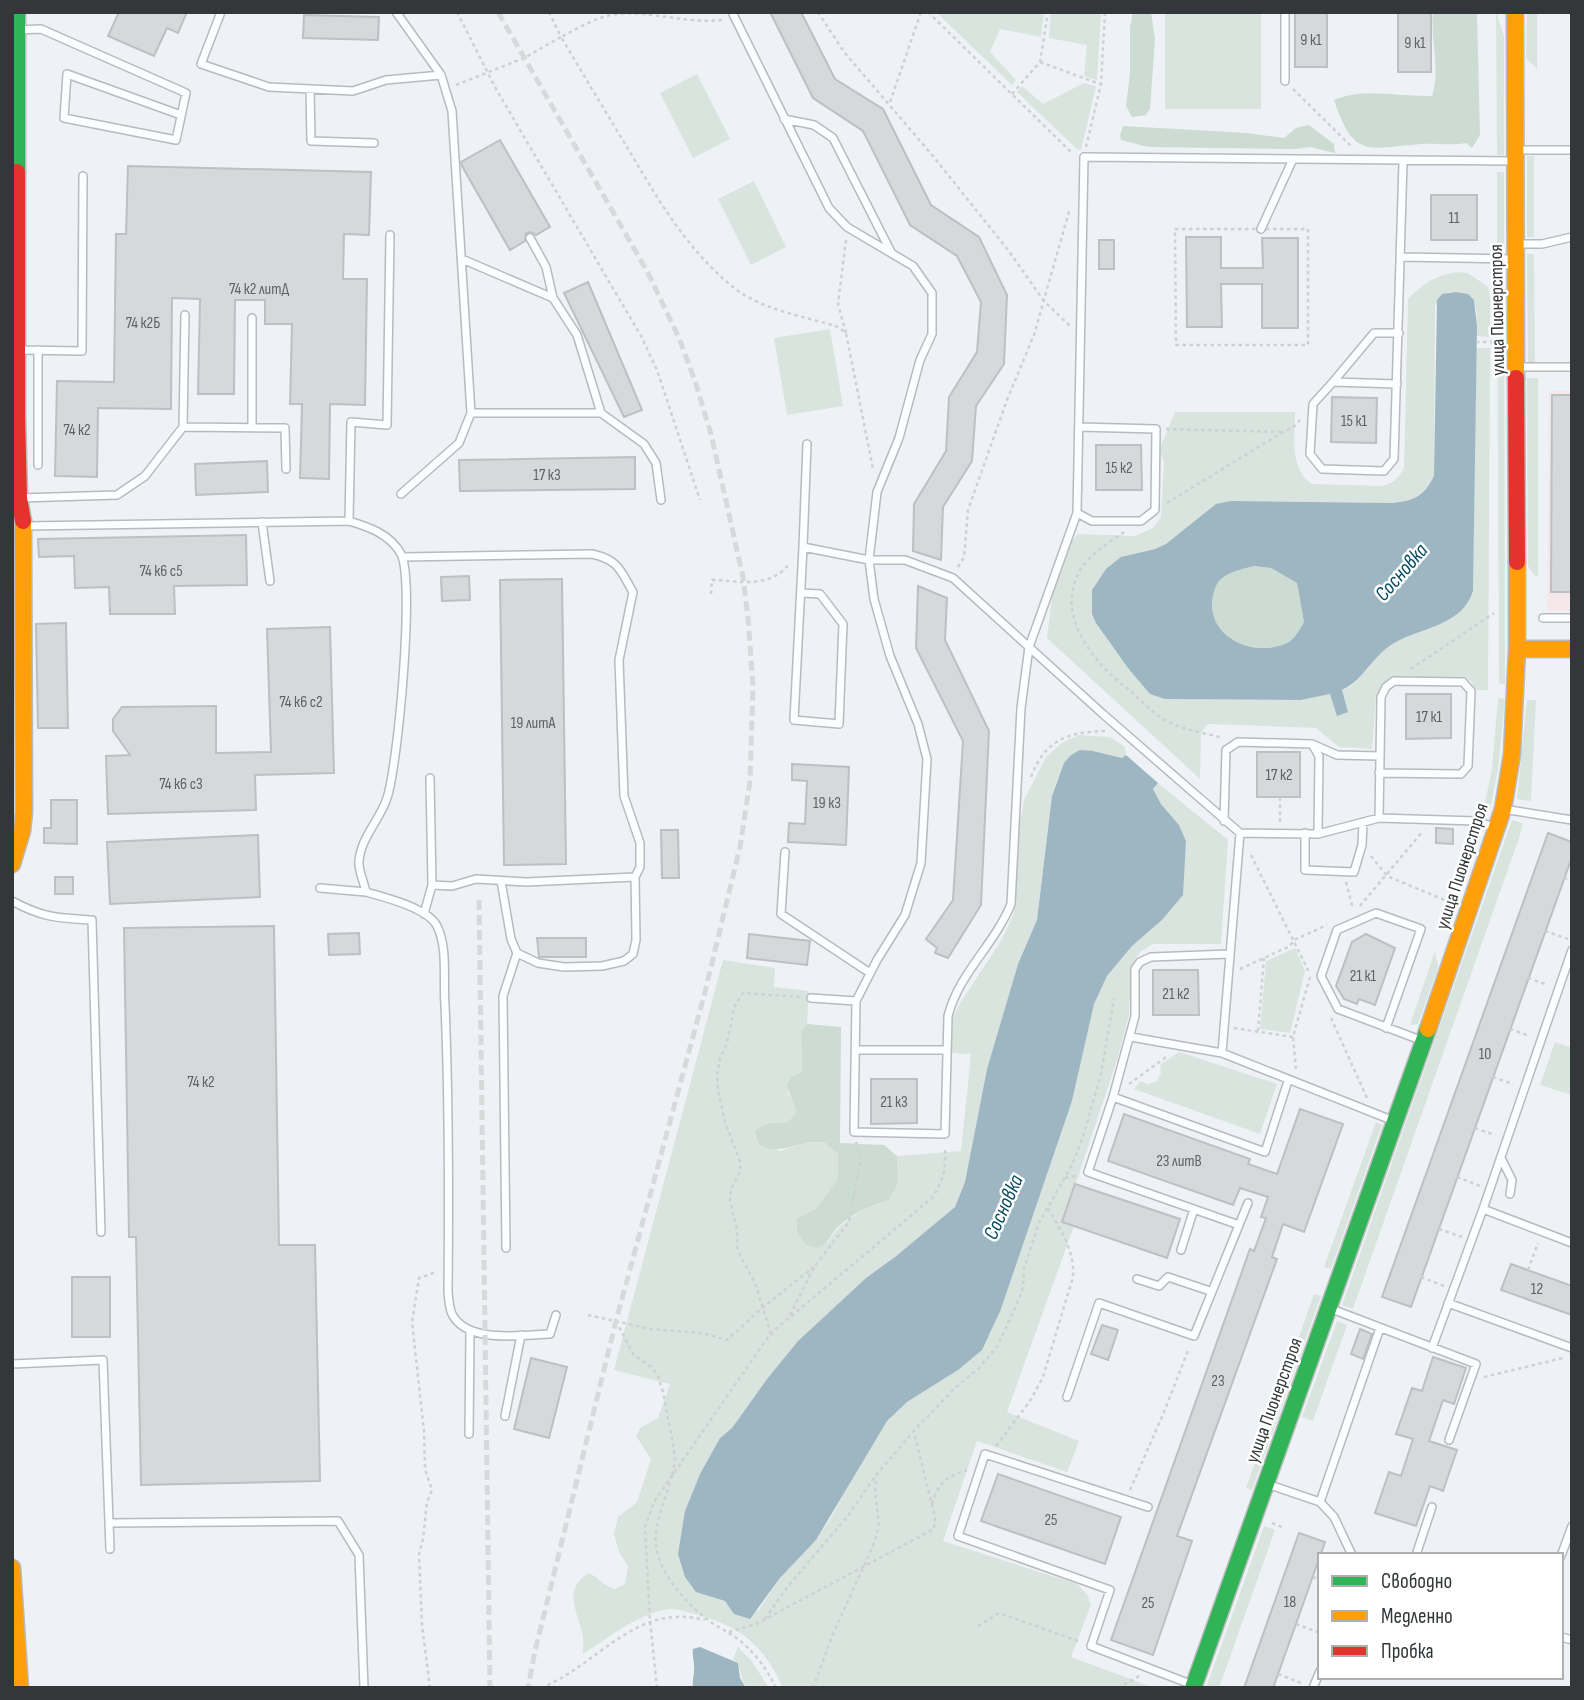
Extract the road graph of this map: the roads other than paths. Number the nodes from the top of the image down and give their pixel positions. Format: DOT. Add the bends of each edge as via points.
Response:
graph roads {
  1 [pos="17,12"];
  2 [pos="221,12"];
  3 [pos="396,12"];
  4 [pos="1285,12"];
  5 [pos="1515,12"];
  6 [pos="733,15"];
  7 [pos="17,30"];
  8 [pos="15,67"];
  9 [pos="441,75"];
  10 [pos="1285,81"];
  11 [pos="310,89"];
  12 [pos="181,115"];
  13 [pos="784,120"];
  14 [pos="374,143"];
  15 [pos="1572,150"];
  16 [pos="1516,156"];
  17 [pos="1293,159"];
  18 [pos="1403,162"];
  19 [pos="83,176"];
  20 [pos="1261,229"];
  21 [pos="390,235"];
  22 [pos="1572,237"];
  23 [pos="530,238"];
  24 [pos="1516,251"];
  25 [pos="891,252"];
  26 [pos="1402,257"];
  27 [pos="461,259"];
  28 [pos="553,298"];
  29 [pos="185,315"];
  30 [pos="252,318"];
  31 [pos="1399,333"];
  32 [pos="17,350"];
  33 [pos="38,350"];
  34 [pos="1518,367"];
  35 [pos="1572,367"];
  36 [pos="1333,382"];
  37 [pos="1396,384"];
  38 [pos="471,413"];
  39 [pos="601,413"];
  40 [pos="183,427"];
  41 [pos="252,427"];
  42 [pos="1079,427"];
  43 [pos="807,444"];
  44 [pos="37,465"];
  45 [pos="286,469"];
  46 [pos="401,494"];
  47 [pos="19,498"];
  48 [pos="661,499"];
  49 [pos="1077,513"];
  50 [pos="349,521"];
  51 [pos="262,522"];
  52 [pos="24,526"];
  53 [pos="803,547"];
  54 [pos="402,557"];
  55 [pos="869,560"];
  56 [pos="270,581"];
  57 [pos="802,593"];
  58 [pos="1543,618"];
  59 [pos="1572,618"];
  60 [pos="1029,647"];
  61 [pos="1517,649"];
  62 [pos="1572,649"];
  63 [pos="1312,744"];
  64 [pos="1380,756"];
  65 [pos="1379,772"];
  66 [pos="430,778"];
  67 [pos="1503,808"];
  68 [pos="1379,818"];
  69 [pos="1572,820"];
  70 [pos="1224,821"];
  71 [pos="1363,822"];
  72 [pos="1498,829"];
  73 [pos="1240,833"];
  74 [pos="1305,834"];
  75 [pos="1318,834"];
  76 [pos="785,852"];
  77 [pos="12,864"];
  78 [pos="635,877"];
  79 [pos="501,881"];
  80 [pos="432,885"];
  81 [pos="320,888"];
  82 [pos="366,892"];
  83 [pos="12,901"];
  84 [pos="424,915"];
  85 [pos="1572,950"];
  86 [pos="517,953"];
  87 [pos="1229,954"];
  88 [pos="870,973"];
  89 [pos="811,998"];
  90 [pos="856,1002"];
  91 [pos="1386,1028"];
  92 [pos="1131,1037"];
  93 [pos="1423,1041"];
  94 [pos="856,1049"];
  95 [pos="947,1050"];
  96 [pos="1222,1053"];
  97 [pos="1288,1080"];
  98 [pos="1113,1097"];
  99 [pos="1395,1121"];
  100 [pos="1501,1157"];
  101 [pos="1510,1194"];
  102 [pos="1248,1203"];
  103 [pos="1195,1209"];
  104 [pos="1483,1209"];
  105 [pos="1239,1225"];
  106 [pos="101,1231"];
  107 [pos="1572,1243"];
  108 [pos="506,1248"];
  109 [pos="1181,1250"];
  110 [pos="1137,1279"];
  111 [pos="1210,1291"];
  112 [pos="1448,1303"];
  113 [pos="1328,1308"];
  114 [pos="556,1315"];
  115 [pos="1380,1328"];
  116 [pos="470,1331"];
  117 [pos="521,1335"];
  118 [pos="1432,1348"];
  119 [pos="1572,1348"];
  120 [pos="12,1364"];
  121 [pos="1067,1398"];
  122 [pos="505,1416"];
  123 [pos="469,1434"];
  124 [pos="1449,1440"];
  125 [pos="1266,1484"];
  126 [pos="1320,1502"];
  127 [pos="1148,1507"];
  128 [pos="1432,1507"];
  129 [pos="109,1523"];
  130 [pos="1572,1526"];
  131 [pos="110,1549"];
  132 [pos="1351,1553"];
  133 [pos="1417,1553"];
  134 [pos="1562,1553"];
  135 [pos="12,1568"];
  136 [pos="1194,1686"];
  137 [pos="20,1688"];
  138 [pos="364,1688"];
  1 -- 7 [label="street"];
  2 -- 11 [label="lane" via="201,64 269,87"];
  3 -- 9 [label="lane"];
  4 -- 10 [label="lane"];
  5 -- 16 [label="street, улица Пионерстроя"];
  6 -- 13 [label="lane"];
  7 -- 8 [label="street"];
  7 -- 12 [label="lane" via="41,29 186,93"];
  8 -- 32 [label="street"];
  9 -- 11 [label="lane" via="386,80 353,91"];
  9 -- 27 [label="lane" via="452,111"];
  11 -- 14 [label="lane" via="311,141"];
  12 -- 12 [label="lane" via="176,140 64,118 67,74"];
  13 -- 25 [label="lane" via="829,208 847,227"];
  13 -- 25 [label="lane" via="814,125 833,138"];
  15 -- 16 [label="lane"];
  16 -- 18 [label="lane"];
  16 -- 24 [label="street, улица Пионерстроя"];
  17 -- 18 [label="lane"];
  17 -- 20 [label="lane"];
  17 -- 42 [label="lane" via="1084,157"];
  18 -- 26 [label="lane"];
  19 -- 33 [label="lane" via="82,351"];
  21 -- 50 [label="lane" via="387,425 351,422"];
  22 -- 24 [label="lane"];
  23 -- 28 [label="lane" via="547,267"];
  24 -- 26 [label="lane"];
  24 -- 34 [label="street, улица Пионерстроя"];
  25 -- 55 [label="lane" via="913,266 932,293 932,334 877,492"];
  26 -- 31 [label="lane"];
  27 -- 28 [label="lane"];
  27 -- 38 [label="lane"];
  28 -- 39 [label="lane" via="577,334"];
  29 -- 40 [label="lane"];
  30 -- 41 [label="lane"];
  31 -- 36 [label="lane" via="1374,333"];
  31 -- 37 [label="lane"];
  32 -- 33 [label="lane"];
  32 -- 47 [label="street"];
  33 -- 44 [label="lane"];
  34 -- 35 [label="lane"];
  34 -- 61 [label="street, улица Пионерстроя"];
  36 -- 37 [label="lane"];
  36 -- 37 [label="lane" via="1312,404 1310,454 1322,469 1384,471 1394,458"];
  38 -- 39 [label="lane"];
  38 -- 46 [label="lane" via="459,443"];
  39 -- 48 [label="lane" via="643,444 656,463"];
  40 -- 41 [label="lane"];
  40 -- 47 [label="lane" via="145,476 117,495"];
  41 -- 45 [label="lane" via="285,428"];
  42 -- 49 [label="lane"];
  42 -- 49 [label="lane" via="1156,429 1155,510 1141,521 1092,521"];
  43 -- 53 [label="lane"];
  47 -- 52 [label="street"];
  49 -- 60 [label="lane"];
  50 -- 51 [label="lane"];
  50 -- 54 [label="lane" via="377,530"];
  51 -- 52 [label="lane"];
  51 -- 56 [label="lane"];
  52 -- 77 [label="street" via="24,813"];
  53 -- 55 [label="lane"];
  53 -- 57 [label="lane"];
  54 -- 78 [label="lane" via="592,554 609,558 619,568 633,592 619,660 624,796 640,843"];
  54 -- 82 [label="lane" via="404,650 397,736 387,799 368,832 359,863"];
  55 -- 60 [label="lane" via="905,560 953,578"];
  55 -- 88 [label="lane" via="890,656 927,759 920,863 905,915"];
  57 -- 57 [label="lane" via="794,720 839,724 843,624 820,594"];
  58 -- 59 [label="lane"];
  60 -- 70 [label="lane"];
  60 -- 95 [label="lane" via="1021,708 1011,904 1003,924 952,1001"];
  61 -- 62 [label="street"];
  61 -- 67 [label="street, улица Пионерстроя" via="1512,754"];
  63 -- 64 [label="lane" via="1337,755"];
  63 -- 70 [label="lane" via="1238,743 1226,750"];
  63 -- 75 [label="lane" via="1319,756"];
  64 -- 65 [label="lane"];
  64 -- 65 [label="lane" via="1381,697 1394,681 1463,682 1471,691 1468,766 1461,775"];
  65 -- 68 [label="lane"];
  66 -- 80 [label="lane"];
  67 -- 69 [label="lane"];
  67 -- 72 [label="street, улица Пионерстроя"];
  68 -- 71 [label="lane"];
  68 -- 72 [label="lane" via="1475,821"];
  70 -- 73 [label="lane"];
  71 -- 74 [label="lane" via="1354,872 1305,870"];
  71 -- 75 [label="lane"];
  72 -- 93 [label="street, улица Пионерстроя"];
  73 -- 74 [label="lane"];
  73 -- 87 [label="lane"];
  74 -- 75 [label="lane"];
  76 -- 88 [label="lane" via="781,914"];
  78 -- 79 [label="lane"];
  78 -- 86 [label="lane" via="636,940 633,954 624,961 564,967 538,963"];
  79 -- 80 [label="lane"];
  79 -- 86 [label="lane"];
  80 -- 84 [label="lane"];
  81 -- 82 [label="lane"];
  82 -- 84 [label="lane"];
  83 -- 106 [label="lane" via="47,917 92,920"];
  84 -- 116 [label="lane" via="436,923 442,940 448,1292 452,1313"];
  85 -- 100 [label="lane"];
  86 -- 108 [label="lane" via="503,996"];
  87 -- 92 [label="lane" via="1151,957 1140,962 1135,969"];
  87 -- 96 [label="lane"];
  88 -- 90 [label="lane"];
  89 -- 90 [label="lane"];
  90 -- 94 [label="lane"];
  91 -- 91 [label="lane" via="1338,1009 1321,976 1337,930 1377,912 1421,929"];
  91 -- 93 [label="lane"];
  92 -- 96 [label="lane"];
  92 -- 98 [label="lane"];
  93 -- 99 [label="street, улица Пионерстроя"];
  94 -- 95 [label="lane"];
  94 -- 95 [label="lane" via="854,1132 945,1134"];
  96 -- 97 [label="lane"];
  97 -- 98 [label="lane" via="1265,1152"];
  97 -- 99 [label="lane"];
  98 -- 103 [label="lane" via="1088,1171"];
  99 -- 113 [label="street, улица Пионерстроя"];
  100 -- 101 [label="lane" via="1512,1180"];
  100 -- 104 [label="lane"];
  102 -- 105 [label="lane"];
  103 -- 105 [label="lane"];
  103 -- 109 [label="lane"];
  104 -- 107 [label="lane"];
  104 -- 112 [label="lane"];
  105 -- 111 [label="lane"];
  110 -- 111 [label="lane" via="1159,1286 1168,1277"];
  111 -- 121 [label="lane" via="1194,1336 1099,1303"];
  112 -- 118 [label="lane"];
  112 -- 119 [label="lane"];
  113 -- 115 [label="lane"];
  113 -- 125 [label="street, улица Пионерстроя"];
  114 -- 117 [label="lane" via="550,1334"];
  115 -- 118 [label="lane"];
  115 -- 126 [label="lane"];
  116 -- 117 [label="lane"];
  116 -- 123 [label="lane"];
  117 -- 122 [label="lane"];
  118 -- 124 [label="lane" via="1476,1364"];
  120 -- 129 [label="lane" via="103,1360"];
  125 -- 126 [label="lane"];
  125 -- 136 [label="street, улица Пионерстроя"];
  126 -- 132 [label="lane" via="1335,1517"];
  127 -- 136 [label="lane" via="985,1454 958,1536 1110,1590 1091,1646"];
  128 -- 133 [label="lane"];
  129 -- 131 [label="lane"];
  129 -- 138 [label="lane" via="338,1521 359,1555"];
  130 -- 134 [label="lane"];
  135 -- 137 [label="street"];
}
